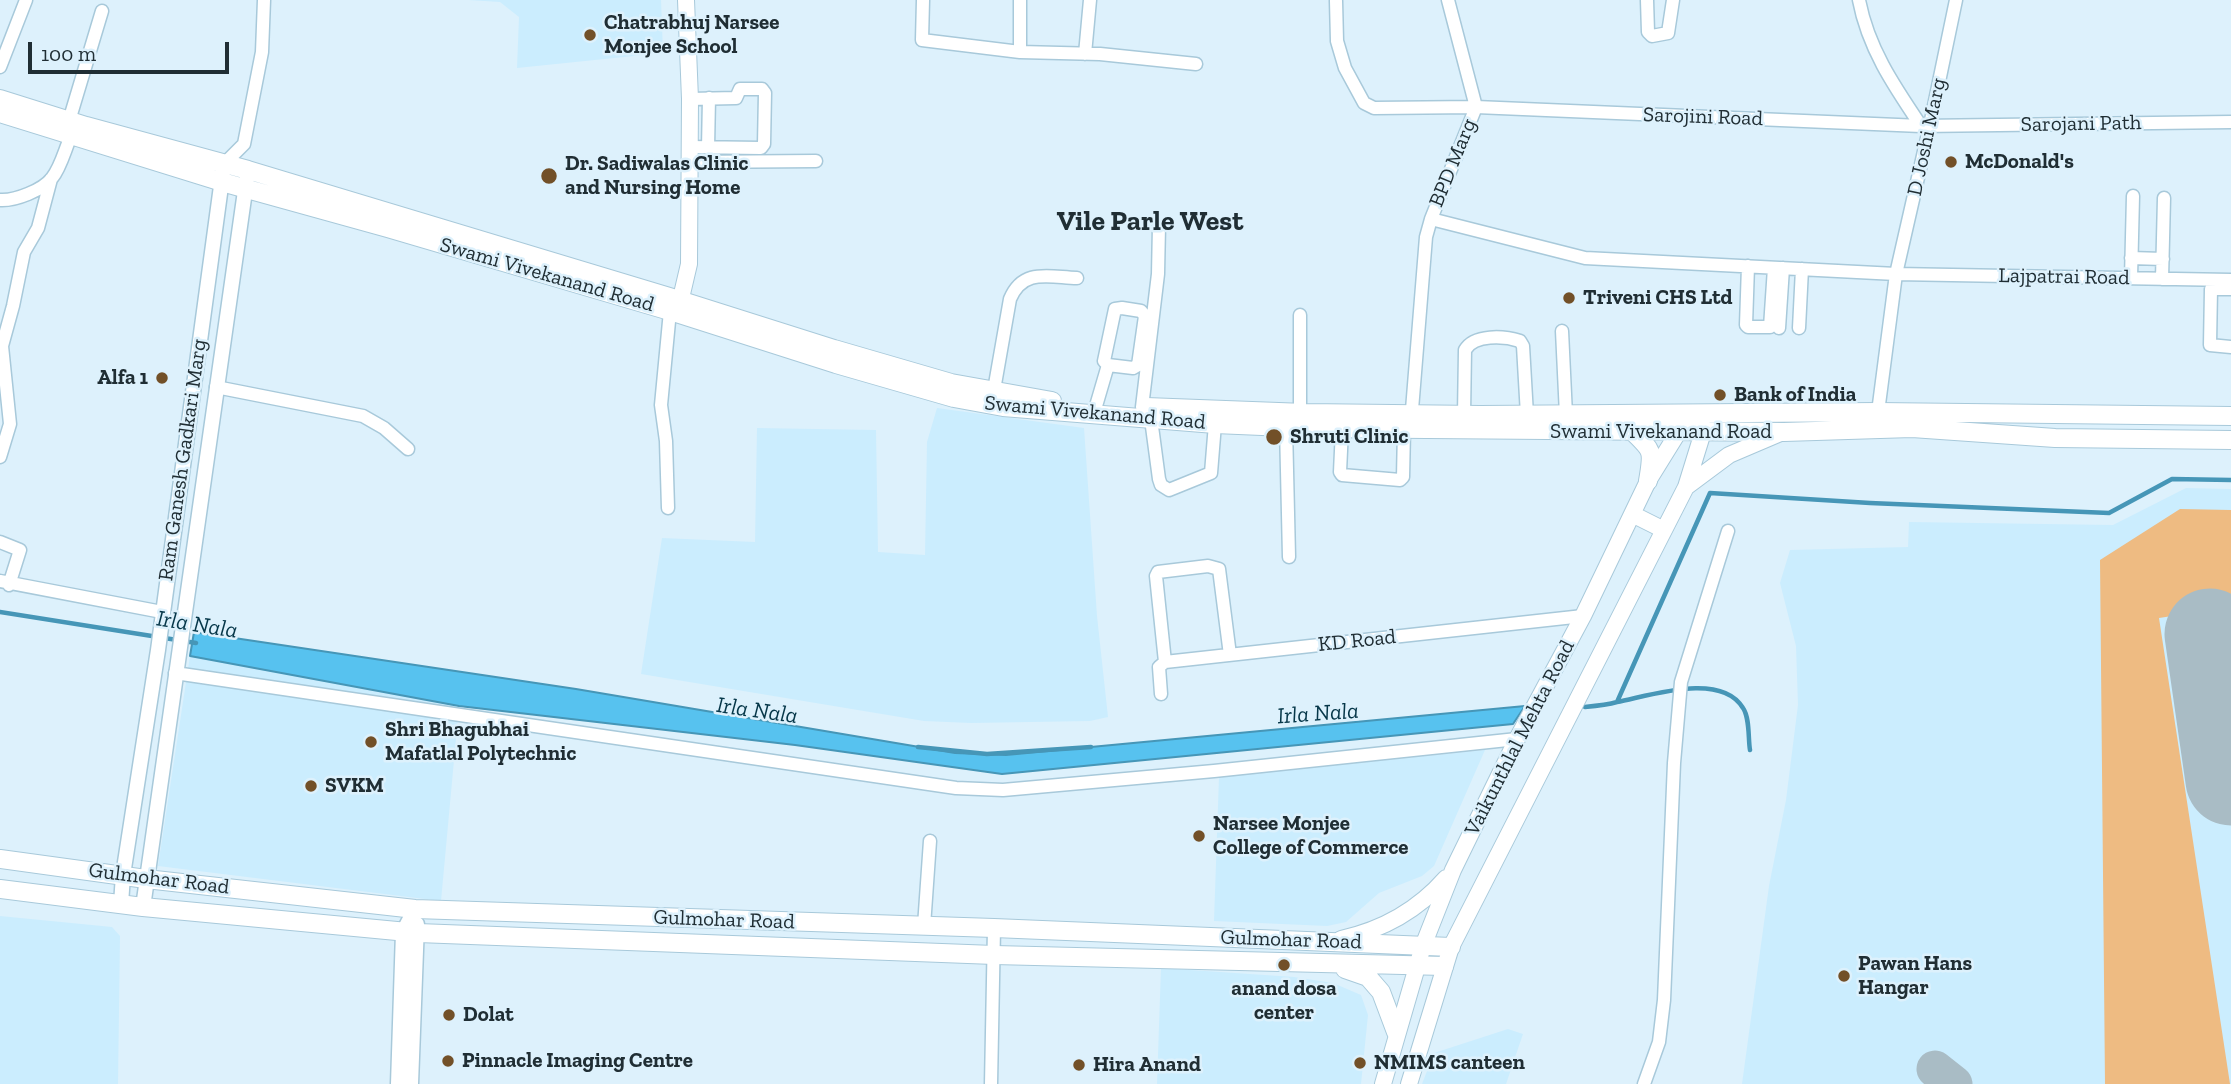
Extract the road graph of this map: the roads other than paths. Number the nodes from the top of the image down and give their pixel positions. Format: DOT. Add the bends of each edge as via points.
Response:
graph roads {
  1 [pos="26,0"];
  2 [pos="264,0"];
  3 [pos="676,0"];
  4 [pos="686,0"];
  5 [pos="923,0"];
  6 [pos="1020,0"];
  7 [pos="1090,0"];
  8 [pos="1448,0"];
  9 [pos="1647,0"];
  10 [pos="1673,0"];
  11 [pos="1859,0"];
  12 [pos="1956,0"];
  13 [pos="1336,1"];
  14 [pos="102,11"];
  15 [pos="1020,52"];
  16 [pos="1085,54"];
  17 [pos="1196,64"];
  18 [pos="0,67"];
  19 [pos="709,98"];
  20 [pos="0,99"];
  21 [pos="690,99"];
  22 [pos="1476,107"];
  23 [pos="0,113"];
  24 [pos="2231,122"];
  25 [pos="1926,125"];
  26 [pos="70,128"];
  27 [pos="244,144"];
  28 [pos="708,148"];
  29 [pos="689,155"];
  30 [pos="756,155"];
  31 [pos="816,161"];
  32 [pos="224,164"];
  33 [pos="248,170"];
  34 [pos="51,179"];
  35 [pos="222,183"];
  36 [pos="247,190"];
  37 [pos="2133,196"];
  38 [pos="2164,198"];
  39 [pos="0,200"];
  40 [pos="1431,219"];
  41 [pos="1159,226"];
  42 [pos="2131,258"];
  43 [pos="2163,259"];
  44 [pos="1748,268"];
  45 [pos="1778,270"];
  46 [pos="1802,271"];
  47 [pos="1896,274"];
  48 [pos="1077,278"];
  49 [pos="2131,278"];
  50 [pos="2162,279"];
  51 [pos="2231,280"];
  52 [pos="2215,284"];
  53 [pos="2231,289"];
  54 [pos="674,310"];
  55 [pos="1300,316"];
  56 [pos="1779,328"];
  57 [pos="1799,328"];
  58 [pos="1562,331"];
  59 [pos="2231,347"];
  60 [pos="1108,365"];
  61 [pos="216,387"];
  62 [pos="994,390"];
  63 [pos="1096,406"];
  64 [pos="1878,412"];
  65 [pos="1146,413"];
  66 [pos="1300,413"];
  67 [pos="1700,414"];
  68 [pos="1464,415"];
  69 [pos="1527,415"];
  70 [pos="1566,415"];
  71 [pos="2231,416"];
  72 [pos="1215,424"];
  73 [pos="1409,424"];
  74 [pos="1281,427"];
  75 [pos="1342,429"];
  76 [pos="1632,431"];
  77 [pos="1679,431"];
  78 [pos="1703,432"];
  79 [pos="1784,432"];
  80 [pos="2231,440"];
  81 [pos="408,449"];
  82 [pos="0,457"];
  83 [pos="1278,481"];
  84 [pos="1648,481"];
  85 [pos="1685,487"];
  86 [pos="668,508"];
  87 [pos="1632,514"];
  88 [pos="1664,530"];
  89 [pos="1728,531"];
  90 [pos="0,542"];
  91 [pos="1289,557"];
  92 [pos="5,583"];
  93 [pos="1583,616"];
  94 [pos="162,617"];
  95 [pos="1230,655"];
  96 [pos="1166,662"];
  97 [pos="175,673"];
  98 [pos="1161,694"];
  99 [pos="1517,739"];
  100 [pos="930,841"];
  101 [pos="0,859"];
  102 [pos="1453,870"];
  103 [pos="123,875"];
  104 [pos="146,879"];
  105 [pos="0,889"];
  106 [pos="121,904"];
  107 [pos="143,907"];
  108 [pos="415,909"];
  109 [pos="924,926"];
  110 [pos="994,928"];
  111 [pos="411,933"];
  112 [pos="1138,933"];
  113 [pos="1331,942"];
  114 [pos="1423,946"];
  115 [pos="1451,947"];
  116 [pos="994,955"];
  117 [pos="1137,959"];
  118 [pos="1330,963"];
  119 [pos="1418,965"];
  120 [pos="1444,966"];
  121 [pos="1396,1032"];
  122 [pos="398,1084"];
  123 [pos="411,1084"];
  124 [pos="991,1084"];
  125 [pos="1383,1084"];
  126 [pos="1409,1084"];
  127 [pos="1644,1084"];
  1 -- 18 [label="street"];
  2 -- 27 [label="street" via="262,52"];
  3 -- 54 [label="main road" via="681,264"];
  4 -- 21 [label="main road"];
  5 -- 15 [label="street" via="922,40"];
  6 -- 15 [label="street"];
  7 -- 16 [label="street"];
  8 -- 22 [label="street"];
  9 -- 10 [label="street" via="1652,36 1668,33"];
  11 -- 25 [label="street" via="1863,23 1886,74"];
  12 -- 25 [label="street, D Joshi Marg"];
  13 -- 22 [label="street, Sarojini Road" via="1337,41 1364,103 1374,108"];
  14 -- 26 [label="street"];
  15 -- 16 [label="street"];
  16 -- 17 [label="street"];
  19 -- 21 [label="street"];
  19 -- 28 [label="street"];
  19 -- 30 [label="street" via="736,98 740,89 764,90 764,144"];
  20 -- 26 [label="main road, Swami Vivekanand Road"];
  21 -- 29 [label="main road"];
  22 -- 25 [label="street, Sarojini Road"];
  22 -- 40 [label="street, BPD Marg"];
  23 -- 26 [label="main road, Swami Vivekanand Road"];
  24 -- 25 [label="street, Sarojani Path"];
  25 -- 47 [label="street, D Joshi Marg"];
  26 -- 32 [label="main road, Swami Vivekanand Road"];
  26 -- 34 [label="street"];
  26 -- 35 [label="main road, Swami Vivekanand Road"];
  27 -- 32 [label="street"];
  27 -- 33 [label="street"];
  28 -- 29 [label="street"];
  28 -- 30 [label="street"];
  29 -- 30 [label="street"];
  29 -- 54 [label="main road" via="689,264"];
  30 -- 31 [label="street"];
  32 -- 33 [label="main road, Swami Vivekanand Road"];
  32 -- 35 [label="street, Ram Ganesh Gadkari Marg"];
  33 -- 36 [label="street, Ram Ganesh Gadkari Marg"];
  33 -- 54 [label="main road, Swami Vivekanand Road"];
  34 -- 39 [label="street" via="32,191"];
  34 -- 82 [label="street" via="38,228 23,252 4,338 10,424"];
  35 -- 36 [label="main road, Swami Vivekanand Road"];
  35 -- 94 [label="street, Ram Ganesh Gadkari Marg"];
  36 -- 54 [label="main road, Swami Vivekanand Road"];
  36 -- 61 [label="street, Ram Ganesh Gadkari Marg"];
  37 -- 42 [label="street"];
  38 -- 43 [label="street"];
  40 -- 44 [label="street, Lajpatrai Road" via="1585,258"];
  40 -- 73 [label="street, BPD Marg"];
  41 -- 65 [label="street"];
  42 -- 43 [label="street"];
  42 -- 49 [label="street"];
  43 -- 50 [label="street"];
  44 -- 45 [label="street, Lajpatrai Road"];
  44 -- 45 [label="street" via="1749,327 1770,327"];
  45 -- 46 [label="street, Lajpatrai Road"];
  45 -- 56 [label="street"];
  46 -- 47 [label="street, Lajpatrai Road"];
  46 -- 57 [label="street"];
  47 -- 49 [label="street, Lajpatrai Road"];
  47 -- 64 [label="street, D Joshi Marg"];
  48 -- 62 [label="street" via="1030,277 1016,286"];
  49 -- 50 [label="street, Lajpatrai Road"];
  50 -- 52 [label="street, Lajpatrai Road"];
  51 -- 52 [label="street, Lajpatrai Road"];
  52 -- 53 [label="street"];
  52 -- 59 [label="street" via="2210,345"];
  54 -- 62 [label="main road, Swami Vivekanand Road" via="951,383"];
  54 -- 65 [label="main road, Swami Vivekanand Road" via="954,398 1003,407"];
  54 -- 86 [label="street" via="661,405"];
  55 -- 66 [label="street"];
  58 -- 70 [label="street"];
  60 -- 60 [label="street" via="1104,361 1115,309 1142,311 1138,365"];
  60 -- 63 [label="street"];
  61 -- 81 [label="street" via="363,416"];
  61 -- 97 [label="street, Ram Ganesh Gadkari Marg"];
  62 -- 63 [label="main road, Swami Vivekanand Road"];
  63 -- 65 [label="main road, Swami Vivekanand Road"];
  64 -- 67 [label="main road, Swami Vivekanand Road"];
  64 -- 71 [label="main road, Swami Vivekanand Road"];
  65 -- 66 [label="main road, Swami Vivekanand Road"];
  65 -- 72 [label="main road, Swami Vivekanand Road"];
  65 -- 72 [label="street" via="1159,479 1169,490 1211,473"];
  66 -- 73 [label="main road, Swami Vivekanand Road"];
  67 -- 70 [label="main road, Swami Vivekanand Road"];
  67 -- 77 [label="main road, Vaikunthlal Mehta Road"];
  67 -- 78 [label="main road"];
  68 -- 69 [label="main road, Swami Vivekanand Road"];
  68 -- 69 [label="street" via="1465,350 1475,340 1512,338 1522,346"];
  68 -- 73 [label="main road, Swami Vivekanand Road"];
  69 -- 70 [label="main road, Swami Vivekanand Road"];
  72 -- 74 [label="main road, Swami Vivekanand Road"];
  73 -- 75 [label="main road, Swami Vivekanand Road"];
  73 -- 75 [label="street, BPD Marg" via="1400,480 1342,475"];
  73 -- 76 [label="main road, Swami Vivekanand Road"];
  74 -- 75 [label="main road, Swami Vivekanand Road"];
  74 -- 83 [label="street"];
  74 -- 91 [label="street"];
  76 -- 77 [label="main road, Swami Vivekanand Road"];
  76 -- 84 [label="main road" via="1652,456"];
  77 -- 78 [label="main road, Swami Vivekanand Road"];
  77 -- 84 [label="main road, Vaikunthlal Mehta Road"];
  78 -- 79 [label="main road, Swami Vivekanand Road"];
  78 -- 85 [label="main road, Vaikunthlal Mehta Road"];
  79 -- 80 [label="main road, Swami Vivekanand Road" via="1912,428 2055,438"];
  79 -- 85 [label="main road" via="1729,455"];
  84 -- 87 [label="main road, Vaikunthlal Mehta Road"];
  85 -- 88 [label="main road, Vaikunthlal Mehta Road"];
  87 -- 88 [label="main road"];
  87 -- 93 [label="main road, Vaikunthlal Mehta Road"];
  88 -- 115 [label="main road, Vaikunthlal Mehta Road"];
  89 -- 127 [label="street" via="1681,682 1664,1000 1659,1042"];
  90 -- 92 [label="street" via="20,550"];
  92 -- 94 [label="street"];
  93 -- 95 [label="street, KD Road"];
  93 -- 99 [label="main road, Vaikunthlal Mehta Road"];
  94 -- 103 [label="street, Ram Ganesh Gadkari Marg"];
  95 -- 96 [label="street, KD Road"];
  95 -- 96 [label="street" via="1219,569 1208,566 1158,572 1156,576"];
  96 -- 98 [label="street" via="1160,667"];
  97 -- 99 [label="street" via="956,788 1016,789"];
  97 -- 104 [label="street, Ram Ganesh Gadkari Marg"];
  99 -- 102 [label="main road, Vaikunthlal Mehta Road"];
  100 -- 109 [label="street"];
  101 -- 103 [label="main road, Gulmohar Road"];
  102 -- 113 [label="main road" via="1434,892 1396,919 1359,936"];
  102 -- 114 [label="main road, Vaikunthlal Mehta Road"];
  103 -- 104 [label="main road, Gulmohar Road"];
  103 -- 106 [label="street, Ram Ganesh Gadkari Marg"];
  104 -- 107 [label="street, Ram Ganesh Gadkari Marg"];
  104 -- 108 [label="main road, Gulmohar Road"];
  105 -- 106 [label="main road, Gulmohar Road"];
  106 -- 107 [label="main road, Gulmohar Road"];
  107 -- 111 [label="main road, Gulmohar Road"];
  108 -- 109 [label="main road, Gulmohar Road"];
  108 -- 111 [label="street"];
  109 -- 110 [label="main road, Gulmohar Road"];
  110 -- 112 [label="main road, Gulmohar Road"];
  110 -- 116 [label="street"];
  111 -- 116 [label="main road, Gulmohar Road"];
  111 -- 122 [label="street"];
  111 -- 123 [label="street"];
  112 -- 113 [label="main road, Gulmohar Road"];
  112 -- 117 [label="main road"];
  113 -- 114 [label="main road, Gulmohar Road"];
  114 -- 115 [label="main road, Gulmohar Road"];
  114 -- 119 [label="main road, Vaikunthlal Mehta Road"];
  115 -- 120 [label="main road, Vaikunthlal Mehta Road"];
  116 -- 117 [label="main road, Gulmohar Road"];
  116 -- 124 [label="street"];
  117 -- 118 [label="main road, Gulmohar Road"];
  118 -- 119 [label="main road, Gulmohar Road"];
  118 -- 121 [label="main road" via="1368,977 1381,992"];
  119 -- 120 [label="main road, Gulmohar Road"];
  119 -- 121 [label="main road, Vaikunthlal Mehta Road"];
  120 -- 126 [label="main road, Vaikunthlal Mehta Road"];
  121 -- 125 [label="main road, Vaikunthlal Mehta Road"];
}
